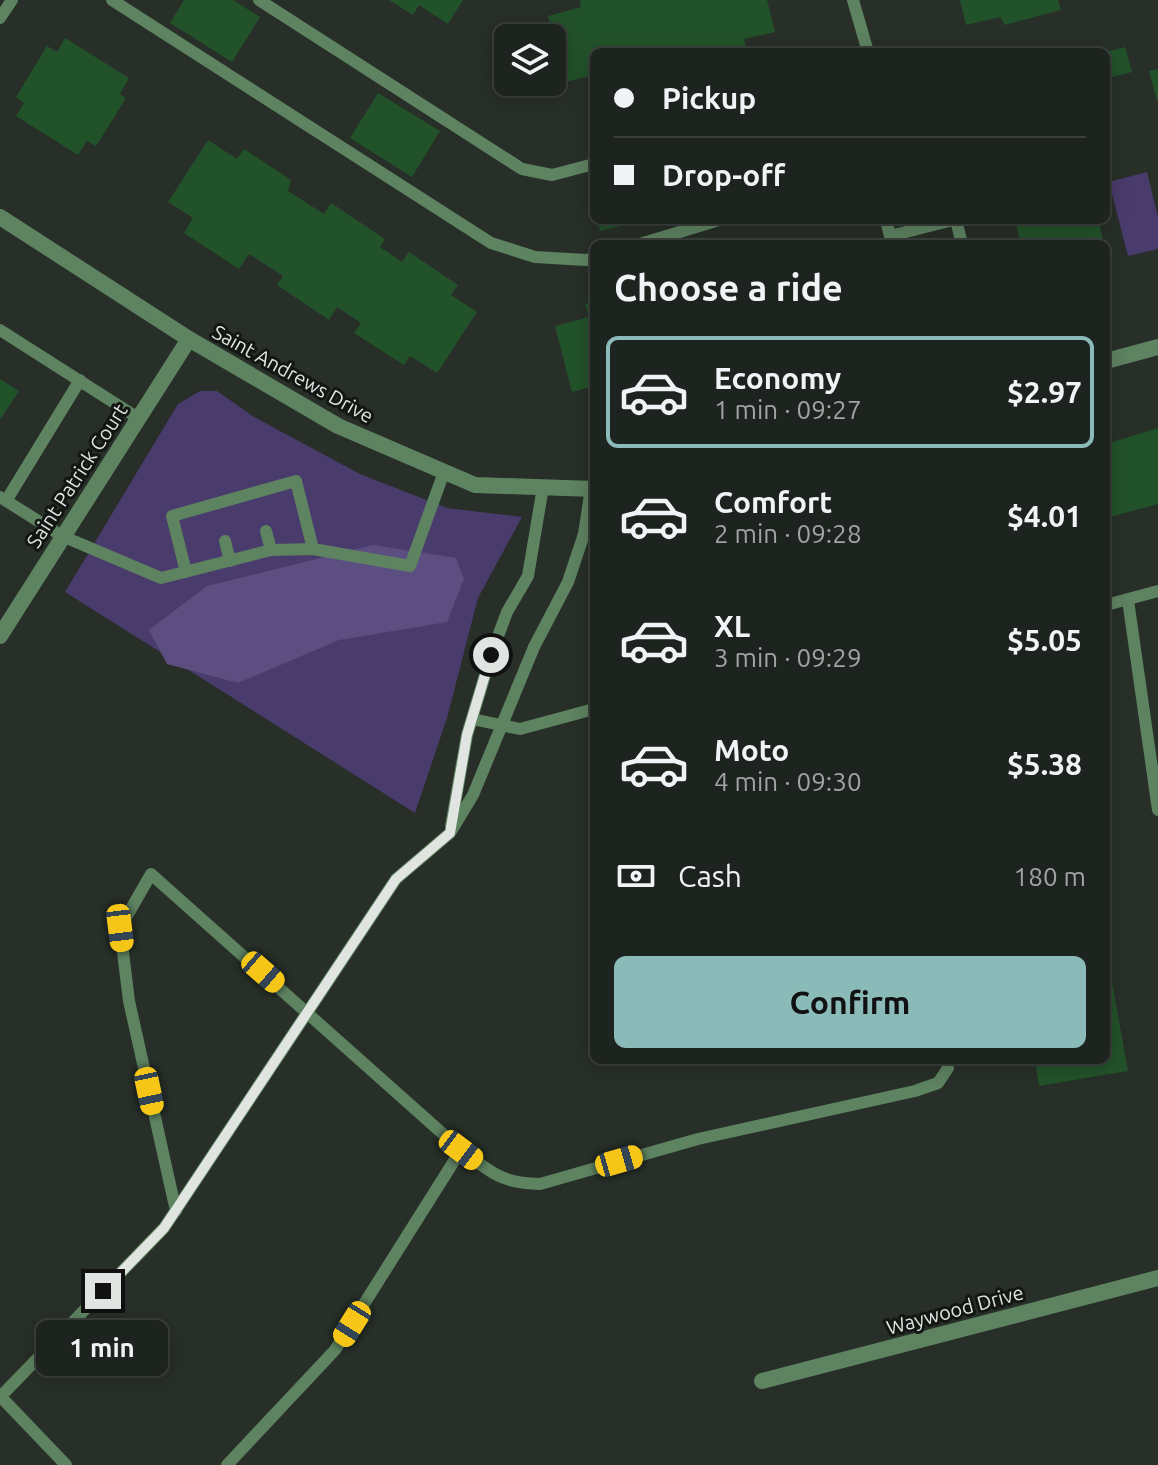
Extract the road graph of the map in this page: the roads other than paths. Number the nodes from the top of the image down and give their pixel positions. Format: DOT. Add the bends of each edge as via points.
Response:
graph roads {
  1 [pos="12,0"];
  2 [pos="112,0"];
  3 [pos="259,0"];
  4 [pos="853,0"];
  5 [pos="0,18"];
  6 [pos="867,48"];
  7 [pos="590,165"];
  8 [pos="0,217"];
  9 [pos="706,224"];
  10 [pos="941,224"];
  11 [pos="653,240"];
  12 [pos="891,240"];
  13 [pos="590,259"];
  14 [pos="0,330"];
  15 [pos="189,339"];
  16 [pos="1158,347"];
  17 [pos="1110,360"];
  18 [pos="80,380"];
  19 [pos="138,418"];
  20 [pos="444,472"];
  21 [pos="543,487"];
  22 [pos="590,488"];
  23 [pos="3,499"];
  24 [pos="590,500"];
  25 [pos="266,531"];
  26 [pos="62,536"];
  27 [pos="225,541"];
  28 [pos="313,549"];
  29 [pos="271,550"];
  30 [pos="230,561"];
  31 [pos="186,572"];
  32 [pos="1158,591"];
  33 [pos="1128,600"];
  34 [pos="1110,604"];
  35 [pos="0,636"];
  36 [pos="590,710"];
  37 [pos="472,719"];
  38 [pos="502,726"];
  39 [pos="1158,810"];
  40 [pos="450,833"];
  41 [pos="308,1011"];
  42 [pos="947,1064"];
  43 [pos="461,1150"];
  44 [pos="176,1211"];
  45 [pos="1158,1278"];
  46 [pos="762,1381"];
  47 [pos="0,1396"];
  48 [pos="66,1465"];
  49 [pos="227,1465"];
  1 -- 5 [label="lane"];
  2 -- 13 [label="lane" via="491,243 535,257"];
  3 -- 7 [label="lane" via="522,169 552,175"];
  4 -- 6 [label="lane"];
  8 -- 15 [label="street, Saint Andrews Drive"];
  9 -- 11 [label="lane"];
  10 -- 12 [label="lane"];
  14 -- 18 [label="lane"];
  15 -- 19 [label="street, Saint Patrick Court"];
  15 -- 20 [label="street, Saint Andrews Drive" via="338,426"];
  16 -- 17 [label="street"];
  18 -- 19 [label="lane"];
  18 -- 23 [label="lane"];
  19 -- 26 [label="street, Saint Patrick Court"];
  20 -- 21 [label="street, Saint Andrews Drive" via="475,485"];
  20 -- 28 [label="lane" via="410,566"];
  21 -- 22 [label="street, Saint Andrews Drive"];
  21 -- 37 [label="lane" via="528,576 507,612"];
  23 -- 26 [label="lane"];
  24 -- 38 [label="lane" via="568,582"];
  25 -- 29 [label="lane"];
  26 -- 31 [label="lane" via="161,578"];
  26 -- 35 [label="street, Saint Patrick Court"];
  27 -- 30 [label="lane"];
  28 -- 29 [label="lane"];
  28 -- 31 [label="lane" via="296,481 258,498 172,516"];
  29 -- 30 [label="lane"];
  30 -- 31 [label="lane"];
  32 -- 33 [label="lane"];
  33 -- 34 [label="lane"];
  33 -- 39 [label="lane"];
  36 -- 38 [label="lane" via="520,729"];
  37 -- 38 [label="lane"];
  37 -- 40 [label="lane"];
  38 -- 40 [label="lane" via="473,795"];
  40 -- 41 [label="lane" via="396,879"];
  41 -- 43 [label="lane"];
  41 -- 44 [label="lane"];
  41 -- 44 [label="lane" via="151,874 120,928 129,1001"];
  42 -- 43 [label="lane" via="938,1083 915,1091 698,1139 540,1184 514,1184"];
  43 -- 49 [label="lane" via="335,1350"];
  44 -- 47 [label="lane"];
  45 -- 46 [label="street, Waywood Drive"];
  47 -- 48 [label="lane"];
}
